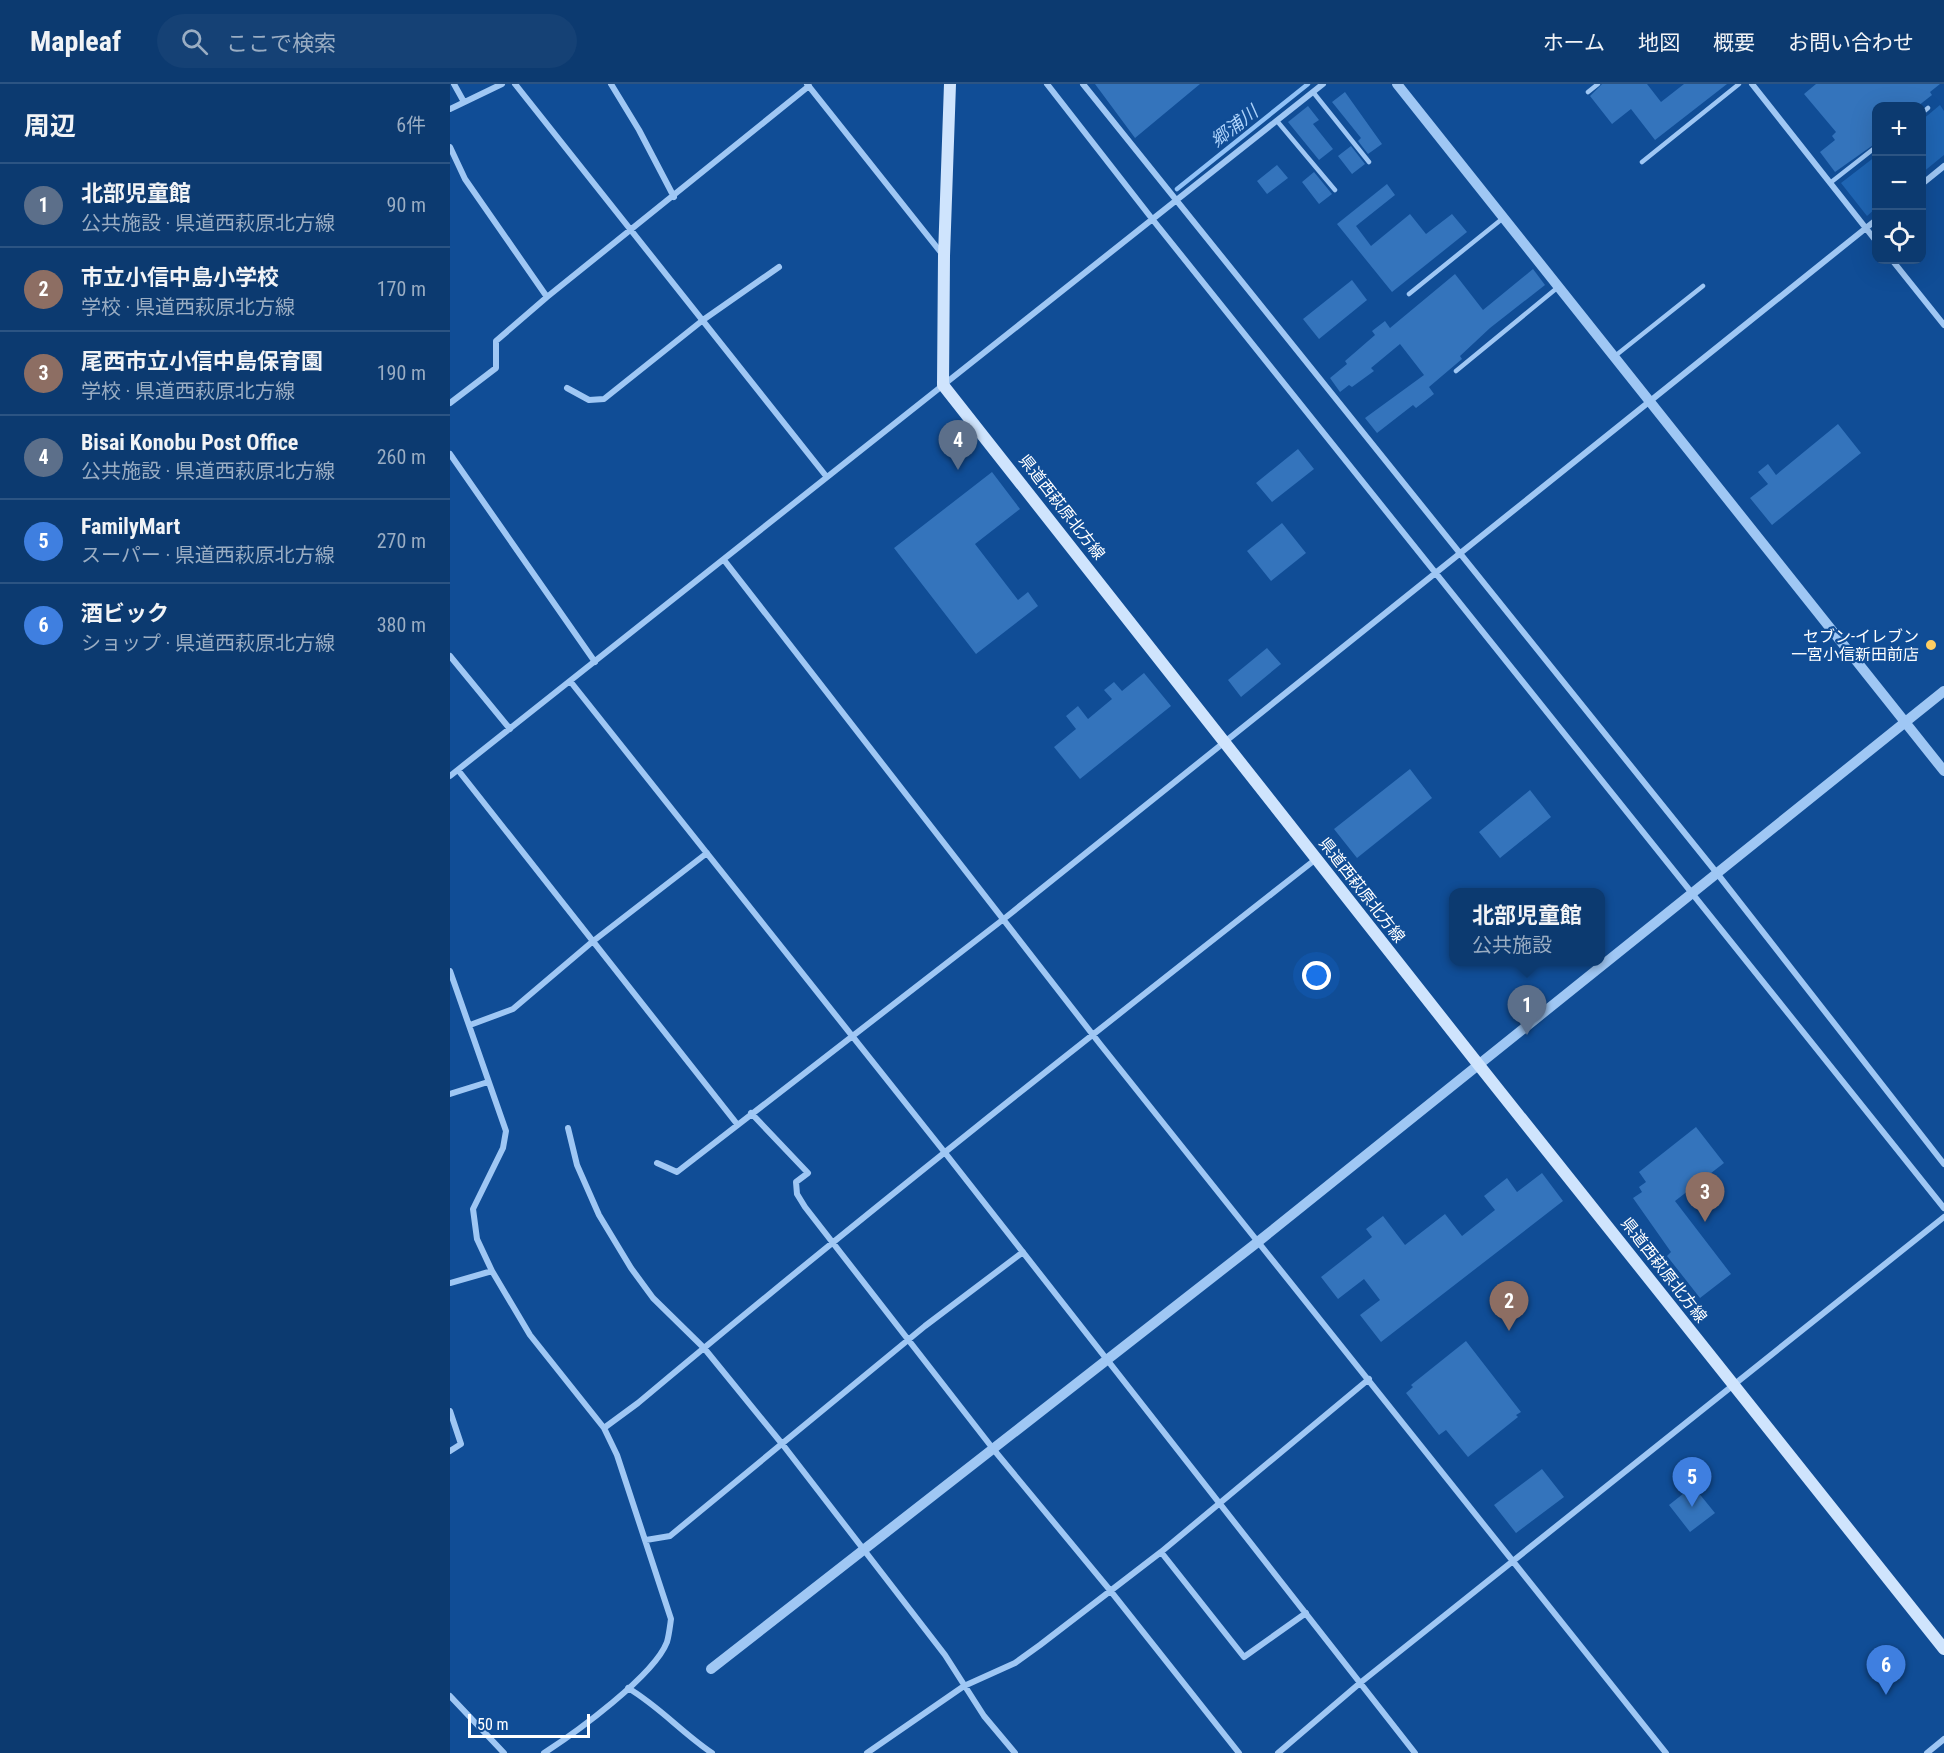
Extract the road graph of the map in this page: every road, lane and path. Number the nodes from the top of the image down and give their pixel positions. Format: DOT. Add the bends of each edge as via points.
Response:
graph roads {
  1 [pos="454,84"];
  2 [pos="502,84"];
  3 [pos="515,84"];
  4 [pos="611,84"];
  5 [pos="950,84"];
  6 [pos="1047,84"];
  7 [pos="1083,84"];
  8 [pos="1323,84"];
  9 [pos="1397,84"];
  10 [pos="1598,84"];
  11 [pos="1739,84"];
  12 [pos="1752,84"];
  13 [pos="808,85"];
  14 [pos="1313,92"];
  15 [pos="1588,92"];
  16 [pos="464,102"];
  17 [pos="450,109"];
  18 [pos="1277,121"];
  19 [pos="450,147"];
  20 [pos="1872,150"];
  21 [pos="1370,162"];
  22 [pos="1642,162"];
  23 [pos="1944,166"];
  24 [pos="1926,181"];
  25 [pos="1830,183"];
  26 [pos="1335,190"];
  27 [pos="674,197"];
  28 [pos="1177,201"];
  29 [pos="1504,217"];
  30 [pos="1152,220"];
  31 [pos="1872,223"];
  32 [pos="1866,228"];
  33 [pos="632,231"];
  34 [pos="1872,236"];
  35 [pos="944,256"];
  36 [pos="1895,264"];
  37 [pos="779,267"];
  38 [pos="1559,286"];
  39 [pos="1703,286"];
  40 [pos="1409,294"];
  41 [pos="547,297"];
  42 [pos="702,320"];
  43 [pos="1944,325"];
  44 [pos="1615,356"];
  45 [pos="1456,370"];
  46 [pos="944,385"];
  47 [pos="567,388"];
  48 [pos="1650,399"];
  49 [pos="450,403"];
  50 [pos="450,454"];
  51 [pos="826,476"];
  52 [pos="1459,555"];
  53 [pos="724,560"];
  54 [pos="1436,574"];
  55 [pos="450,656"];
  56 [pos="595,662"];
  57 [pos="570,681"];
  58 [pos="1944,691"];
  59 [pos="1905,722"];
  60 [pos="510,729"];
  61 [pos="1226,741"];
  62 [pos="458,770"];
  63 [pos="1944,771"];
  64 [pos="450,776"];
  65 [pos="707,853"];
  66 [pos="1316,858"];
  67 [pos="1716,872"];
  68 [pos="1694,894"];
  69 [pos="1005,918"];
  70 [pos="592,942"];
  71 [pos="1605,964"];
  72 [pos="1603,966"];
  73 [pos="450,970"];
  74 [pos="470,1025"];
  75 [pos="1094,1035"];
  76 [pos="852,1036"];
  77 [pos="1478,1064"];
  78 [pos="488,1082"];
  79 [pos="450,1094"];
  80 [pos="751,1113"];
  81 [pos="737,1124"];
  82 [pos="568,1128"];
  83 [pos="946,1154"];
  84 [pos="657,1163"];
  85 [pos="1944,1164"];
  86 [pos="1944,1208"];
  87 [pos="1944,1217"];
  88 [pos="833,1240"];
  89 [pos="1259,1241"];
  90 [pos="1023,1252"];
  91 [pos="492,1271"];
  92 [pos="450,1283"];
  93 [pos="908,1340"];
  94 [pos="704,1348"];
  95 [pos="1106,1360"];
  96 [pos="1369,1379"];
  97 [pos="1734,1385"];
  98 [pos="450,1411"];
  99 [pos="604,1428"];
  100 [pos="783,1445"];
  101 [pos="994,1450"];
  102 [pos="450,1451"];
  103 [pos="1219,1502"];
  104 [pos="646,1540"];
  105 [pos="864,1551"];
  106 [pos="1161,1552"];
  107 [pos="1514,1561"];
  108 [pos="1109,1589"];
  109 [pos="1306,1613"];
  110 [pos="1944,1649"];
  111 [pos="711,1669"];
  112 [pos="1360,1683"];
  113 [pos="964,1686"];
  114 [pos="628,1688"];
  115 [pos="450,1696"];
  116 [pos="1944,1739"];
  117 [pos="504,1753"];
  118 [pos="543,1753"];
  119 [pos="712,1753"];
  120 [pos="867,1753"];
  121 [pos="1015,1753"];
  122 [pos="1239,1753"];
  123 [pos="1278,1753"];
  124 [pos="1415,1753"];
  125 [pos="1666,1753"];
  126 [pos="1927,1753"];
  1 -- 16 [label="street"];
  2 -- 16 [label="street"];
  3 -- 33 [label="street"];
  4 -- 27 [label="street"];
  5 -- 35 [label="main road"];
  6 -- 30 [label="street"];
  7 -- 28 [label="street"];
  8 -- 14 [label="street"];
  9 -- 29 [label="street"];
  10 -- 15 [label="lane"];
  11 -- 22 [label="lane"];
  12 -- 25 [label="street"];
  13 -- 27 [label="street"];
  13 -- 35 [label="street"];
  14 -- 18 [label="street"];
  14 -- 21 [label="lane"];
  16 -- 17 [label="street"];
  18 -- 26 [label="lane"];
  18 -- 28 [label="street"];
  19 -- 41 [label="street" via="465,179"];
  20 -- 25 [label="lane"];
  23 -- 24 [label="street"];
  25 -- 32 [label="street"];
  27 -- 33 [label="street"];
  28 -- 30 [label="street"];
  28 -- 52 [label="street"];
  29 -- 38 [label="street"];
  29 -- 40 [label="lane"];
  30 -- 46 [label="street"];
  30 -- 54 [label="street"];
  31 -- 32 [label="street"];
  32 -- 34 [label="street"];
  32 -- 48 [label="street"];
  33 -- 41 [label="street"];
  33 -- 42 [label="street"];
  35 -- 46 [label="main road"];
  36 -- 43 [label="street"];
  37 -- 42 [label="street"];
  38 -- 44 [label="street"];
  38 -- 45 [label="lane"];
  39 -- 44 [label="lane"];
  41 -- 49 [label="street" via="496,341 496,368"];
  42 -- 47 [label="street" via="604,399 589,400"];
  42 -- 51 [label="street"];
  44 -- 48 [label="street"];
  46 -- 51 [label="street"];
  46 -- 61 [label="main road, 県道西萩原北方線"];
  48 -- 52 [label="street"];
  48 -- 59 [label="street"];
  50 -- 56 [label="street"];
  51 -- 53 [label="street"];
  52 -- 54 [label="street"];
  52 -- 67 [label="street"];
  53 -- 56 [label="street"];
  53 -- 69 [label="street"];
  54 -- 61 [label="street"];
  54 -- 68 [label="street"];
  55 -- 60 [label="street"];
  56 -- 57 [label="street"];
  57 -- 60 [label="street"];
  57 -- 65 [label="street"];
  58 -- 59 [label="street"];
  59 -- 63 [label="street"];
  59 -- 67 [label="street"];
  60 -- 62 [label="street"];
  61 -- 66 [label="main road, 県道西萩原北方線"];
  61 -- 69 [label="street"];
  62 -- 64 [label="street"];
  62 -- 70 [label="street"];
  65 -- 70 [label="street"];
  65 -- 76 [label="street"];
  66 -- 75 [label="street"];
  66 -- 77 [label="main road, 県道西萩原北方線"];
  67 -- 68 [label="street"];
  67 -- 85 [label="street"];
  68 -- 71 [label="street"];
  68 -- 86 [label="street"];
  69 -- 75 [label="street"];
  69 -- 76 [label="street"];
  70 -- 74 [label="street" via="513,1009"];
  70 -- 81 [label="street"];
  72 -- 77 [label="street"];
  73 -- 74 [label="street"];
  74 -- 78 [label="street"];
  75 -- 83 [label="street"];
  75 -- 89 [label="street"];
  76 -- 80 [label="street"];
  76 -- 83 [label="street"];
  77 -- 89 [label="street"];
  77 -- 97 [label="main road, 県道西萩原北方線"];
  78 -- 79 [label="street"];
  78 -- 91 [label="street" via="506,1131 503,1148 473,1209 477,1239"];
  80 -- 81 [label="street"];
  80 -- 88 [label="street" via="808,1173 796,1182 797,1194"];
  81 -- 84 [label="street" via="677,1172"];
  82 -- 94 [label="street" via="577,1165 599,1215 631,1268 653,1298"];
  83 -- 88 [label="street"];
  83 -- 90 [label="street"];
  87 -- 97 [label="street"];
  88 -- 93 [label="street"];
  88 -- 94 [label="street"];
  89 -- 95 [label="street"];
  89 -- 96 [label="street"];
  90 -- 93 [label="street"];
  90 -- 95 [label="street"];
  91 -- 92 [label="street"];
  91 -- 99 [label="street" via="530,1335"];
  93 -- 100 [label="street"];
  93 -- 101 [label="street"];
  94 -- 99 [label="street"];
  94 -- 100 [label="street"];
  95 -- 101 [label="street"];
  95 -- 103 [label="street"];
  96 -- 103 [label="street"];
  96 -- 107 [label="street"];
  97 -- 107 [label="street"];
  97 -- 110 [label="main road, 県道西萩原北方線"];
  98 -- 102 [label="street" via="461,1444"];
  99 -- 104 [label="street"];
  100 -- 104 [label="street" via="670,1536"];
  100 -- 105 [label="street"];
  101 -- 105 [label="street"];
  101 -- 108 [label="street"];
  103 -- 106 [label="street"];
  103 -- 109 [label="street"];
  104 -- 114 [label="street" via="671,1619 667,1642"];
  105 -- 111 [label="street"];
  105 -- 113 [label="street" via="945,1654"];
  106 -- 108 [label="street"];
  106 -- 109 [label="street" via="1244,1657"];
  107 -- 112 [label="street"];
  107 -- 125 [label="street"];
  108 -- 113 [label="street" via="1015,1663"];
  108 -- 122 [label="street"];
  109 -- 112 [label="street"];
  112 -- 123 [label="street"];
  112 -- 124 [label="street"];
  113 -- 120 [label="street"];
  113 -- 121 [label="street"];
  114 -- 118 [label="street" via="572,1735"];
  114 -- 119 [label="street" via="656,1705"];
  115 -- 117 [label="street"];
  116 -- 126 [label="street"];
}
